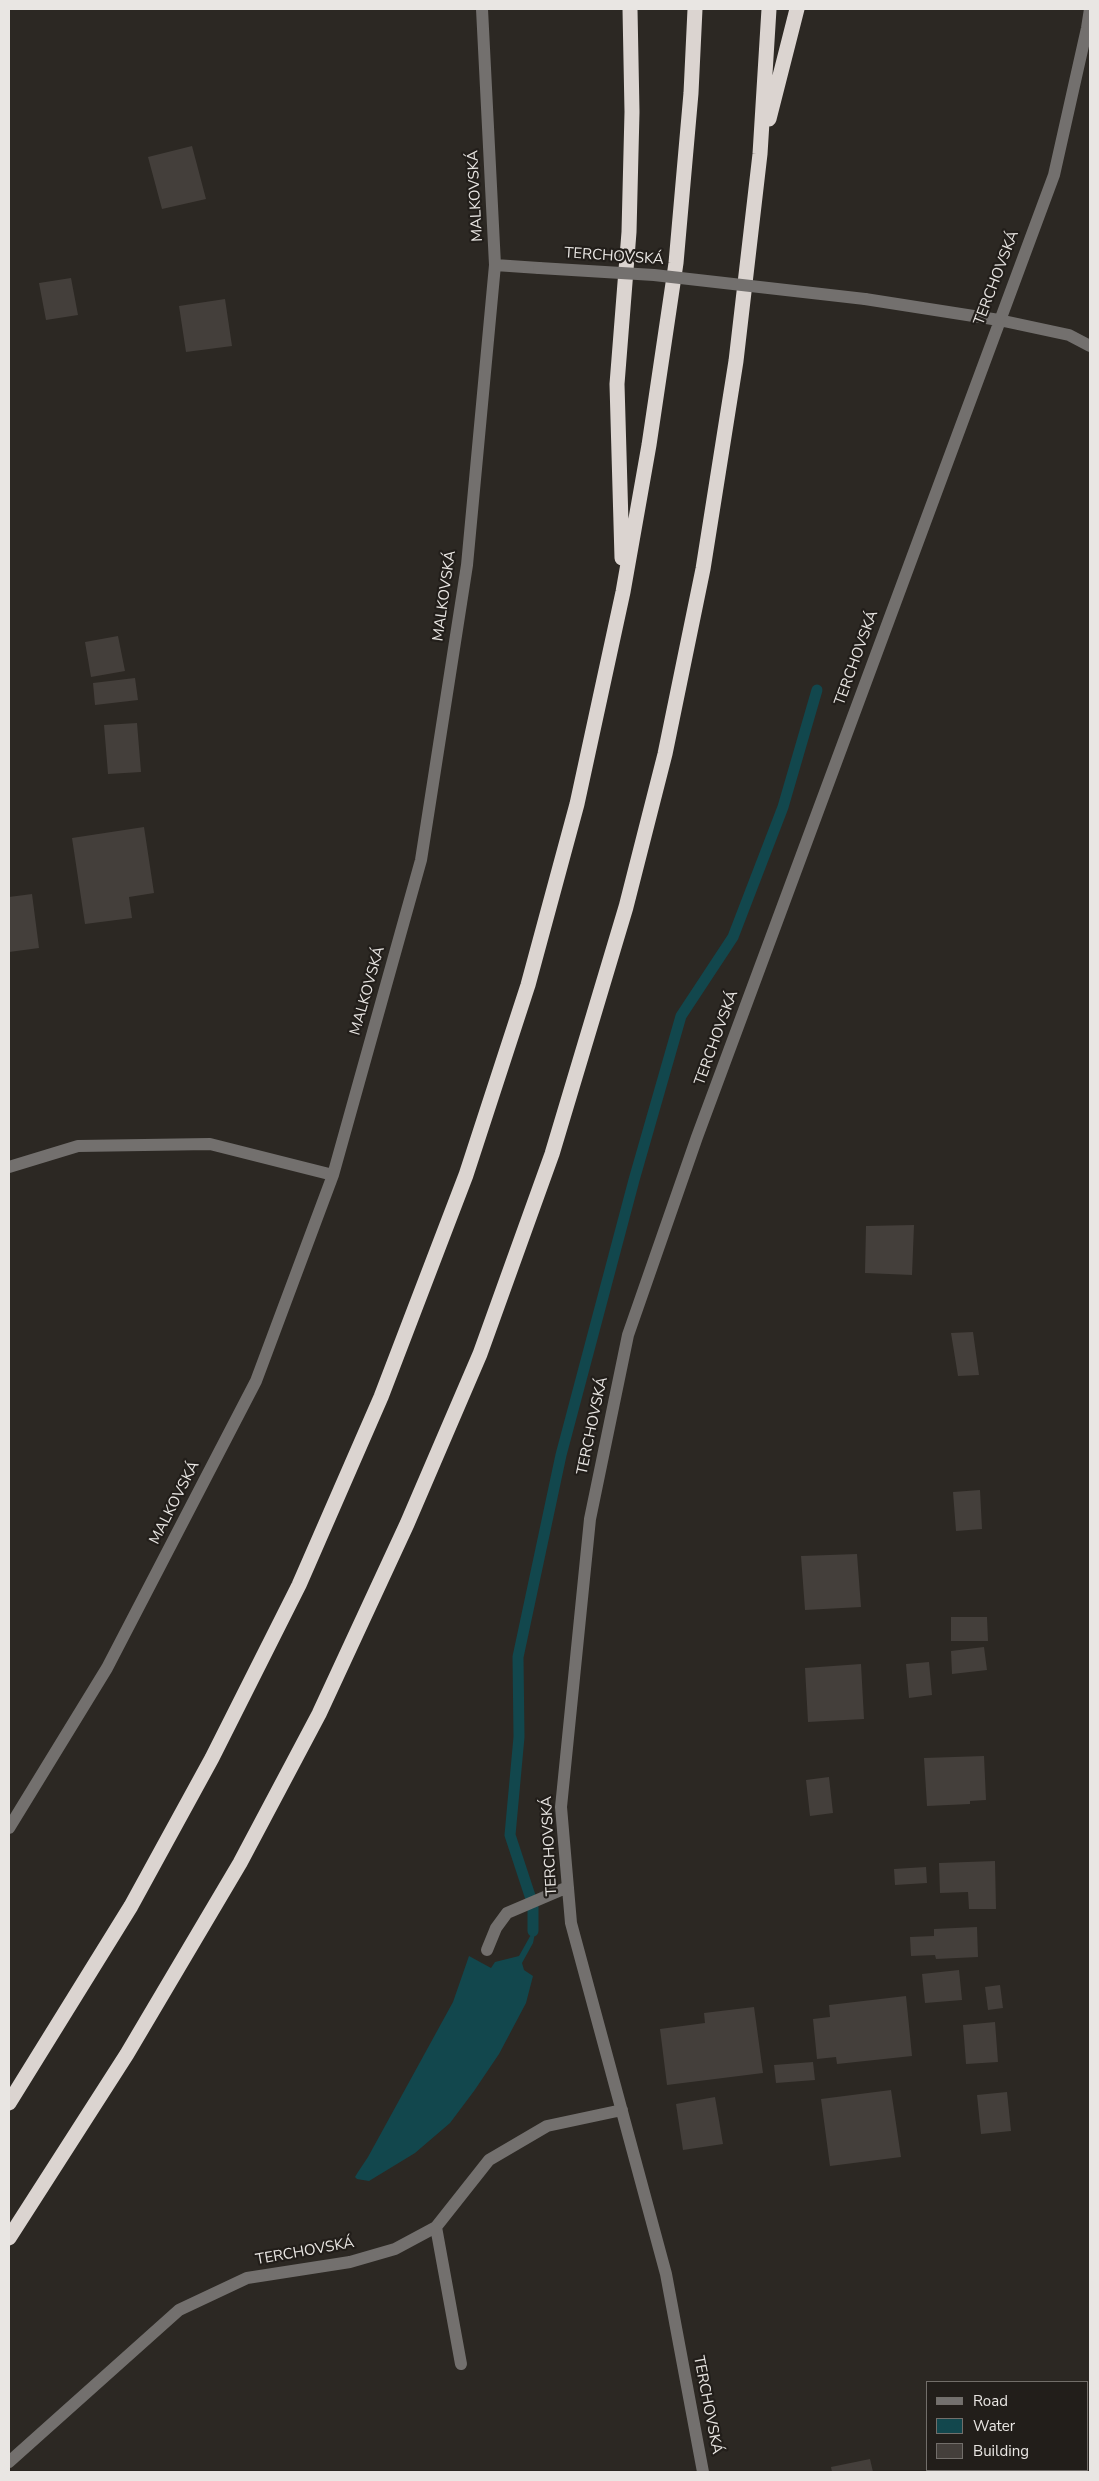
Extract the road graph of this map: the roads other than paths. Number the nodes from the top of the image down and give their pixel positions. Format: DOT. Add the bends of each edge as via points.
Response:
graph roads {
  1 [pos="482,9"];
  2 [pos="630,9"];
  3 [pos="695,9"];
  4 [pos="769,9"];
  5 [pos="797,9"];
  6 [pos="1090,9"];
  7 [pos="760,154"];
  8 [pos="495,265"];
  9 [pos="999,320"];
  10 [pos="1090,346"];
  11 [pos="624,592"];
  12 [pos="9,1167"];
  13 [pos="333,1175"];
  14 [pos="9,1828"];
  15 [pos="568,1887"];
  16 [pos="488,1950"];
  17 [pos="9,2103"];
  18 [pos="622,2110"];
  19 [pos="436,2227"];
  20 [pos="9,2238"];
  21 [pos="461,2364"];
  22 [pos="9,2462"];
  23 [pos="703,2472"];
  1 -- 8 [label="street, MALKOVSKÁ"];
  2 -- 11 [label="highway" via="629,232 618,384"];
  3 -- 11 [label="highway" via="676,263"];
  4 -- 7 [label="highway"];
  5 -- 7 [label="highway"];
  6 -- 9 [label="street, TERCHOVSKÁ" via="1054,175"];
  7 -- 20 [label="highway" via="732,390 703,569 665,754 626,907 552,1154 490,1327 407,1524 314,1723 240,1863 128,2054"];
  8 -- 9 [label="street, TERCHOVSKÁ, bridge" via="654,276 865,299"];
  8 -- 13 [label="street, MALKOVSKÁ" via="467,564 421,860"];
  9 -- 10 [label="street, TERCHOVSKÁ" via="1069,335"];
  9 -- 15 [label="street, TERCHOVSKÁ" via="701,1128 628,1335 590,1520 561,1807"];
  11 -- 17 [label="highway" via="577,804 528,985 466,1175 381,1397 299,1585 212,1758 131,1906"];
  12 -- 13 [label="street" via="78,1146 210,1144"];
  13 -- 14 [label="street, MALKOVSKÁ" via="256,1381 107,1668"];
  15 -- 16 [label="street" via="507,1913 496,1928"];
  15 -- 18 [label="street, TERCHOVSKÁ" via="571,1923"];
  18 -- 19 [label="street, TERCHOVSKÁ" via="547,2126 489,2160"];
  18 -- 23 [label="street, TERCHOVSKÁ" via="666,2274"];
  19 -- 21 [label="street"];
  19 -- 22 [label="street, TERCHOVSKÁ" via="395,2249 350,2262 247,2278 179,2310"];
}
